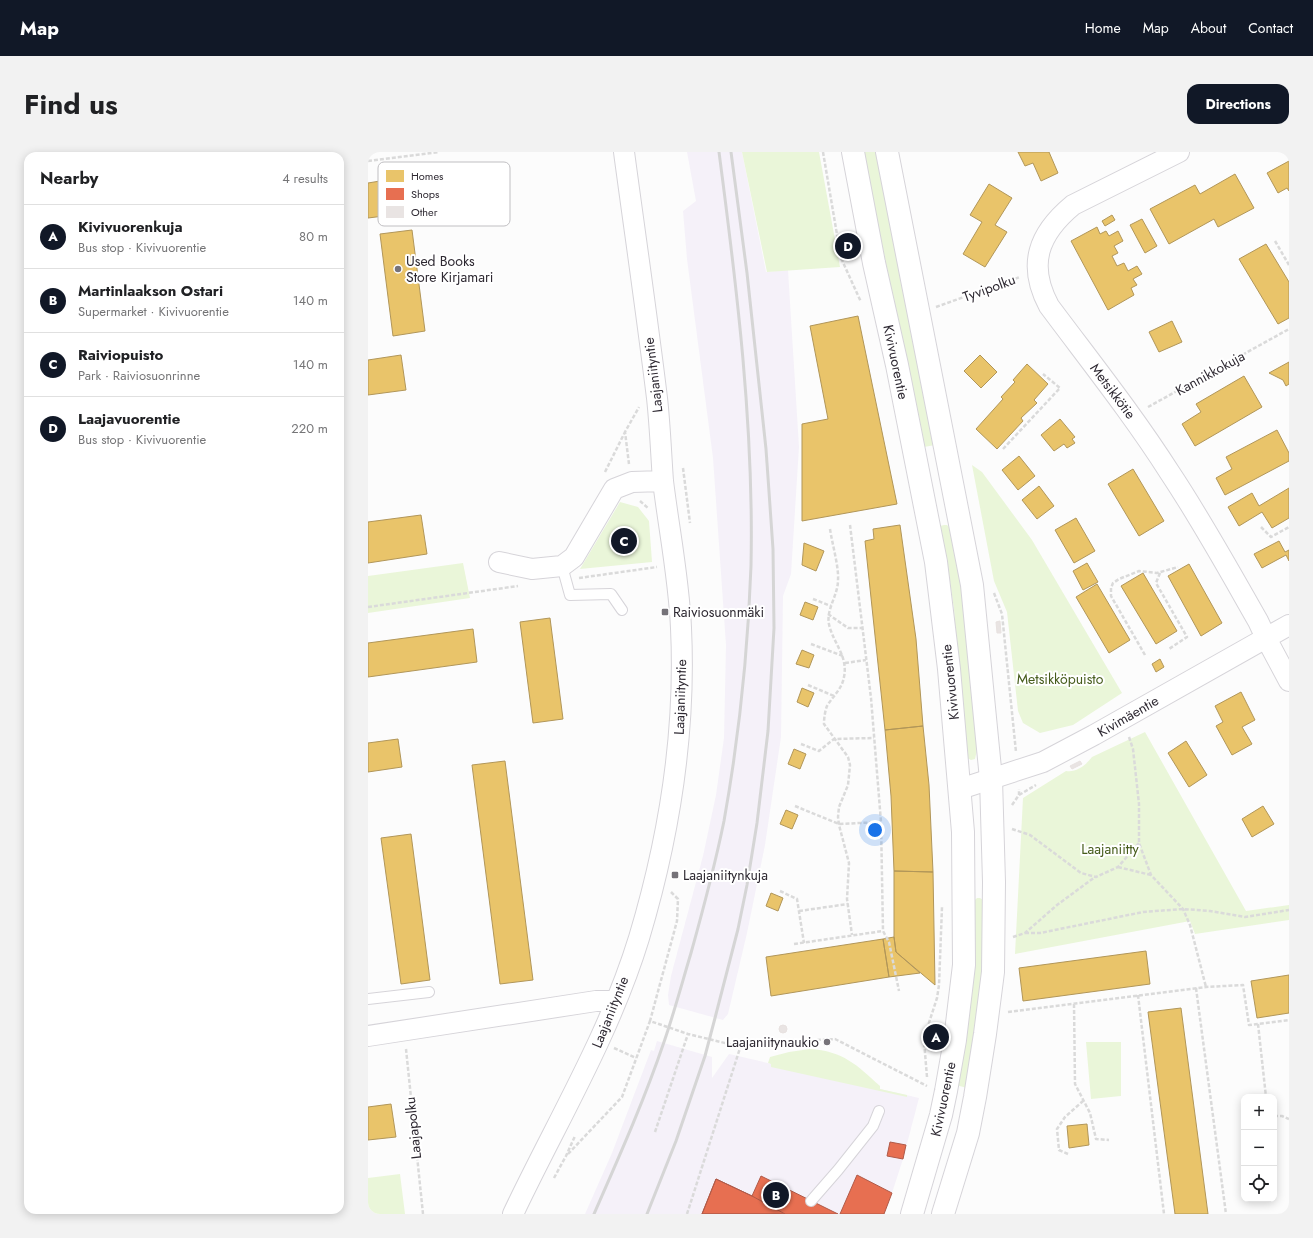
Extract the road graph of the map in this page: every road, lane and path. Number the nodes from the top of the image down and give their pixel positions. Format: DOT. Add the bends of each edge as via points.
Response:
graph roads {
  1 [pos="439,152"];
  2 [pos="624,152"];
  3 [pos="823,152"];
  4 [pos="853,152"];
  5 [pos="887,152"];
  6 [pos="1179,152"];
  7 [pos="368,161"];
  8 [pos="1275,241"];
  9 [pos="1289,266"];
  10 [pos="1039,275"];
  11 [pos="862,302"];
  12 [pos="933,308"];
  13 [pos="1289,329"];
  14 [pos="1043,374"];
  15 [pos="642,402"];
  16 [pos="1132,416"];
  17 [pos="1003,449"];
  18 [pos="682,461"];
  19 [pos="664,481"];
  20 [pos="632,482"];
  21 [pos="649,509"];
  22 [pos="850,524"];
  23 [pos="1261,527"];
  24 [pos="1289,527"];
  25 [pos="830,529"];
  26 [pos="691,531"];
  27 [pos="499,562"];
  28 [pos="562,566"];
  29 [pos="1178,568"];
  30 [pos="1160,572"];
  31 [pos="813,599"];
  32 [pos="830,606"];
  33 [pos="622,610"];
  34 [pos="828,614"];
  35 [pos="1289,625"];
  36 [pos="862,628"];
  37 [pos="1266,638"];
  38 [pos="811,644"];
  39 [pos="1168,649"];
  40 [pos="1145,655"];
  41 [pos="844,656"];
  42 [pos="866,660"];
  43 [pos="845,664"];
  44 [pos="1289,681"];
  45 [pos="808,685"];
  46 [pos="834,696"];
  47 [pos="1128,732"];
  48 [pos="874,738"];
  49 [pos="834,739"];
  50 [pos="801,744"];
  51 [pos="991,779"];
  52 [pos="960,789"];
  53 [pos="795,806"];
  54 [pos="881,822"];
  55 [pos="839,824"];
  56 [pos="1011,829"];
  57 [pos="1139,843"];
  58 [pos="1118,867"];
  59 [pos="1151,875"];
  60 [pos="1096,877"];
  61 [pos="672,886"];
  62 [pos="671,891"];
  63 [pos="780,891"];
  64 [pos="669,898"];
  65 [pos="942,900"];
  66 [pos="848,904"];
  67 [pos="1183,909"];
  68 [pos="1289,910"];
  69 [pos="799,911"];
  70 [pos="883,931"];
  71 [pos="1025,933"];
  72 [pos="852,935"];
  73 [pos="1011,938"];
  74 [pos="804,943"];
  75 [pos="794,944"];
  76 [pos="1206,987"];
  77 [pos="1196,988"];
  78 [pos="899,991"];
  79 [pos="429,992"];
  80 [pos="1138,996"];
  81 [pos="368,999"];
  82 [pos="616,1001"];
  83 [pos="1074,1004"];
  84 [pos="1006,1012"];
  85 [pos="1289,1020"];
  86 [pos="650,1021"];
  87 [pos="1258,1024"];
  88 [pos="688,1034"];
  89 [pos="368,1036"];
  90 [pos="405,1042"];
  91 [pos="616,1043"];
  92 [pos="741,1045"];
  93 [pos="636,1058"];
  94 [pos="927,1086"];
  95 [pos="926,1092"];
  96 [pos="1266,1094"];
  97 [pos="1084,1101"];
  98 [pos="879,1111"];
  99 [pos="1277,1116"];
  100 [pos="1289,1119"];
  101 [pos="655,1132"];
  102 [pos="576,1134"];
  103 [pos="1109,1140"];
  104 [pos="1068,1154"];
  105 [pos="566,1156"];
  106 [pos="552,1182"];
  107 [pos="811,1201"];
  108 [pos="422,1214"];
  109 [pos="513,1214"];
  110 [pos="687,1214"];
  111 [pos="912,1214"];
  112 [pos="944,1214"];
  113 [pos="1164,1214"];
  114 [pos="1226,1214"];
  1 -- 7 [label="path"];
  2 -- 19 [label="street, Laajaniityntie" via="657,400"];
  3 -- 11 [label="path" via="841,258"];
  4 -- 52 [label="street, Kivivuorentie" via="936,562"];
  5 -- 51 [label="street" via="972,586"];
  6 -- 10 [label="street, Metsikkötie" via="1073,205 1060,216 1042,242 1037,260"];
  8 -- 9 [label="path"];
  10 -- 12 [label="path, Tyvipolku" via="1021,276"];
  10 -- 16 [label="street, Metsikkötie" via="1041,291 1049,306"];
  13 -- 16 [label="path, Kannikkokuja"];
  14 -- 17 [label="path" via="1060,388"];
  15 -- 20 [label="path" via="625,432"];
  16 -- 37 [label="street, Metsikkötie" via="1197,514"];
  18 -- 26 [label="path"];
  19 -- 20 [label="street"];
  19 -- 82 [label="street, Laajaniityntie" via="681,628 682,694 678,749 663,848 638,939"];
  20 -- 21 [label="path" via="635,497"];
  20 -- 28 [label="street" via="614,489 574,557"];
  22 -- 36 [label="path"];
  23 -- 24 [label="path" via="1271,537"];
  25 -- 32 [label="path" via="839,579 838,589"];
  27 -- 28 [label="street" via="532,569"];
  28 -- 33 [label="lane" via="570,595 610,594"];
  29 -- 30 [label="path"];
  30 -- 39 [label="path" via="1156,583 1187,637"];
  30 -- 40 [label="path" via="1140,571 1119,579 1111,588 1111,596"];
  31 -- 32 [label="path"];
  32 -- 34 [label="path"];
  34 -- 36 [label="path" via="848,628"];
  34 -- 41 [label="path" via="829,628"];
  35 -- 37 [label="street, Kivimäentie"];
  36 -- 42 [label="path"];
  37 -- 44 [label="street, Metsikkötie"];
  37 -- 51 [label="street, Kivimäentie" via="1043,762"];
  38 -- 41 [label="path"];
  41 -- 43 [label="path"];
  42 -- 43 [label="path"];
  42 -- 48 [label="path"];
  43 -- 46 [label="path" via="842,686"];
  45 -- 46 [label="path"];
  46 -- 49 [label="path" via="827,707 824,724"];
  47 -- 57 [label="path" via="1133,749 1140,804"];
  48 -- 49 [label="path"];
  48 -- 54 [label="path"];
  49 -- 50 [label="path" via="820,750"];
  49 -- 55 [label="path" via="848,757 850,765 848,785 839,807"];
  51 -- 52 [label="street, Kivimäentie"];
  51 -- 112 [label="street" via="993,972 968,1133"];
  52 -- 111 [label="street, Kivivuorentie" via="963,832 964,965 946,1091"];
  53 -- 55 [label="path"];
  54 -- 55 [label="path"];
  54 -- 70 [label="path"];
  55 -- 66 [label="path" via="850,863"];
  56 -- 60 [label="path" via="1030,834 1081,873"];
  57 -- 58 [label="path"];
  57 -- 59 [label="path"];
  58 -- 59 [label="path"];
  58 -- 60 [label="path"];
  59 -- 67 [label="path"];
  60 -- 71 [label="path" via="1057,905"];
  61 -- 62 [label="path"];
  62 -- 64 [label="path"];
  62 -- 86 [label="path" via="678,899 678,921"];
  63 -- 69 [label="path" via="797,899"];
  65 -- 94 [label="path" via="939,985 924,1041"];
  66 -- 69 [label="path"];
  66 -- 72 [label="path"];
  67 -- 68 [label="path" via="1245,917"];
  67 -- 71 [label="path" via="1143,912 1040,933"];
  67 -- 76 [label="path" via="1190,925"];
  69 -- 74 [label="path"];
  70 -- 72 [label="path"];
  70 -- 78 [label="path" via="889,942"];
  71 -- 73 [label="path"];
  72 -- 74 [label="path"];
  74 -- 75 [label="path"];
  76 -- 77 [label="path"];
  76 -- 87 [label="path" via="1243,985 1249,1026"];
  77 -- 80 [label="path"];
  77 -- 114 [label="path"];
  79 -- 81 [label="lane"];
  80 -- 83 [label="path"];
  80 -- 113 [label="path"];
  82 -- 89 [label="street" via="596,1001"];
  82 -- 109 [label="street, Laajaniityntie" via="602,1036"];
  83 -- 84 [label="path"];
  83 -- 97 [label="path" via="1075,1084"];
  85 -- 87 [label="path"];
  86 -- 88 [label="path"];
  86 -- 93 [label="path"];
  87 -- 96 [label="path"];
  88 -- 92 [label="path"];
  88 -- 101 [label="path"];
  90 -- 108 [label="path, Laajapolku"];
  91 -- 93 [label="path, Laajaniityntie" via="614,1048"];
  92 -- 94 [label="path" via="835,1039"];
  92 -- 110 [label="path"];
  93 -- 105 [label="path" via="622,1097"];
  94 -- 95 [label="path"];
  97 -- 103 [label="path" via="1090,1113 1096,1139"];
  97 -- 104 [label="path" via="1057,1129 1059,1150"];
  98 -- 107 [label="lane" via="873,1126"];
  99 -- 100 [label="path"];
  102 -- 105 [label="path"];
  105 -- 106 [label="path"];
}
